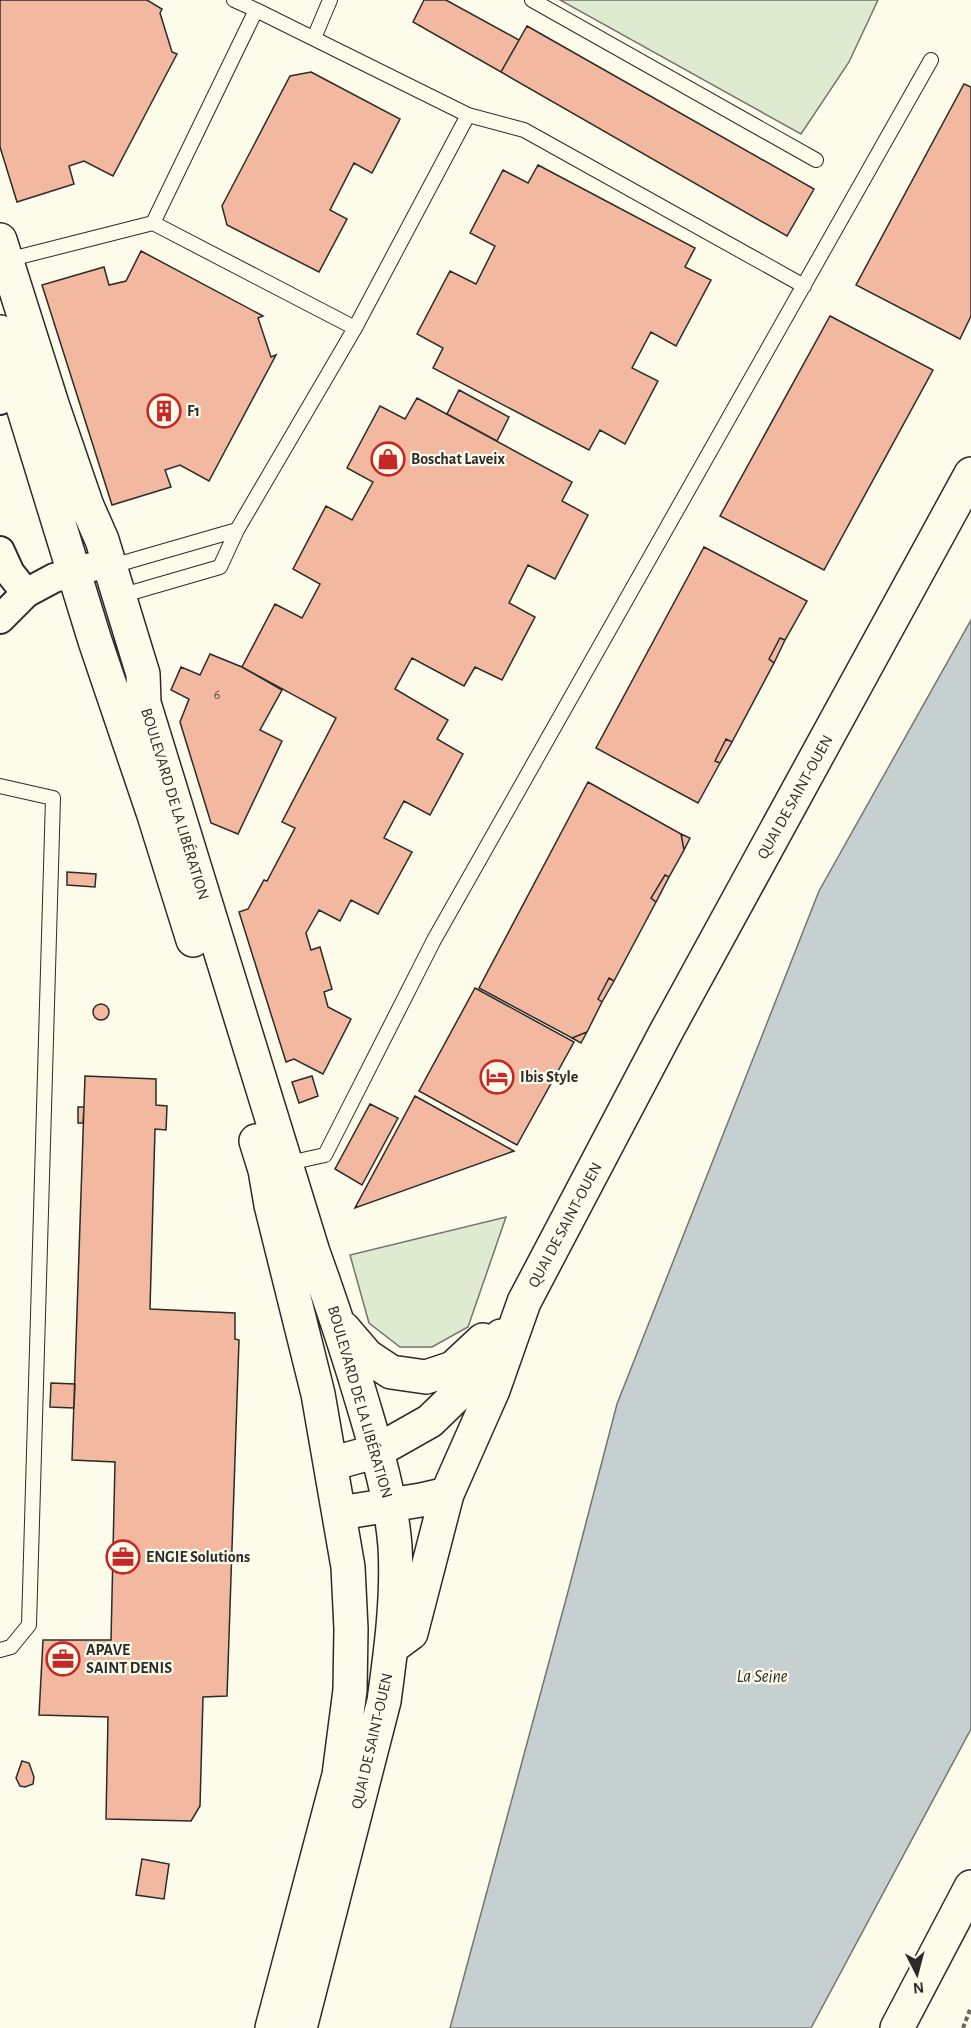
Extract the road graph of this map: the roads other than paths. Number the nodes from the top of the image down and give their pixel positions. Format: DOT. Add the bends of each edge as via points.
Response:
graph roads {
  1 [pos="234,0"];
  2 [pos="330,0"];
  3 [pos="532,0"];
  4 [pos="256,10"];
  5 [pos="314,38"];
  6 [pos="931,60"];
  7 [pos="468,115"];
  8 [pos="816,160"];
  9 [pos="153,223"];
  10 [pos="3,250"];
  11 [pos="804,286"];
  12 [pos="355,328"];
  13 [pos="0,332"];
  14 [pos="7,389"];
  15 [pos="971,474"];
  16 [pos="237,530"];
  17 [pos="0,551"];
  18 [pos="101,572"];
  19 [pos="26,593"];
  20 [pos="0,620"];
  21 [pos="0,786"];
  22 [pos="275,1166"];
  23 [pos="524,1302"];
  24 [pos="338,1322"];
  25 [pos="377,1451"];
  26 [pos="331,1464"];
  27 [pos="447,1494"];
  28 [pos="390,1505"];
  29 [pos="340,1513"];
  30 [pos="391,1648"];
  31 [pos="0,1650"];
  32 [pos="971,1887"];
  33 [pos="272,2028"];
  34 [pos="300,2028"];
  35 [pos="897,2028"];
  1 -- 4 [label="lane"];
  2 -- 5 [label="lane"];
  3 -- 8 [label="lane"];
  4 -- 5 [label="lane"];
  4 -- 9 [label="lane"];
  5 -- 7 [label="lane"];
  6 -- 11 [label="lane"];
  7 -- 11 [label="lane" via="524,130"];
  7 -- 12 [label="lane"];
  9 -- 10 [label="lane"];
  9 -- 12 [label="lane"];
  10 -- 18 [label="main road, BOULEVARD DE LA LIBÉRATION" via="56,416 102,540"];
  11 -- 22 [label="lane" via="434,940 325,1155"];
  12 -- 16 [label="lane"];
  13 -- 14 [label="main road, BOULEVARD DE LA LIBÉRATION"];
  14 -- 18 [label="main road, BOULEVARD DE LA LIBÉRATION"];
  15 -- 23 [label="main road, QUAI DE SAINT-OUEN" via="666,1032"];
  16 -- 18 [label="lane"];
  16 -- 18 [label="lane" via="220,567"];
  17 -- 19 [label="street" via="10,573"];
  18 -- 19 [label="street" via="54,578"];
  18 -- 22 [label="main road, BOULEVARD DE LA LIBÉRATION" via="154,815"];
  18 -- 22 [label="main road, BOULEVARD DE LA LIBÉRATION" via="143,674 144,703"];
  19 -- 20 [label="street"];
  21 -- 31 [label="lane" via="53,798 29,1625 11,1647"];
  22 -- 24 [label="main road, BOULEVARD DE LA LIBÉRATION" via="313,1252"];
  22 -- 26 [label="main road, QUAI DE SAINT-OUEN" via="272,1205 314,1373"];
  23 -- 24 [label="main road" via="453,1368 426,1377 391,1372 367,1356"];
  23 -- 25 [label="main road" via="462,1390 430,1421"];
  23 -- 27 [label="main road, QUAI DE SAINT-OUEN" via="493,1390"];
  24 -- 25 [label="main road, BOULEVARD DE LA LIBÉRATION"];
  25 -- 26 [label="main road"];
  25 -- 28 [label="main road, BOULEVARD DE LA LIBÉRATION"];
  26 -- 29 [label="main road, QUAI DE SAINT-OUEN"];
  27 -- 28 [label="main road"];
  27 -- 30 [label="main road, QUAI DE SAINT-OUEN" via="411,1632"];
  28 -- 29 [label="main road"];
  28 -- 30 [label="main road, BOULEVARD DE LA LIBÉRATION" via="395,1548"];
  29 -- 33 [label="main road, QUAI DE SAINT-OUEN" via="351,1629 344,1744"];
  30 -- 34 [label="main road, QUAI DE SAINT-OUEN" via="371,1756"];
  32 -- 35 [label="main road"];
}
